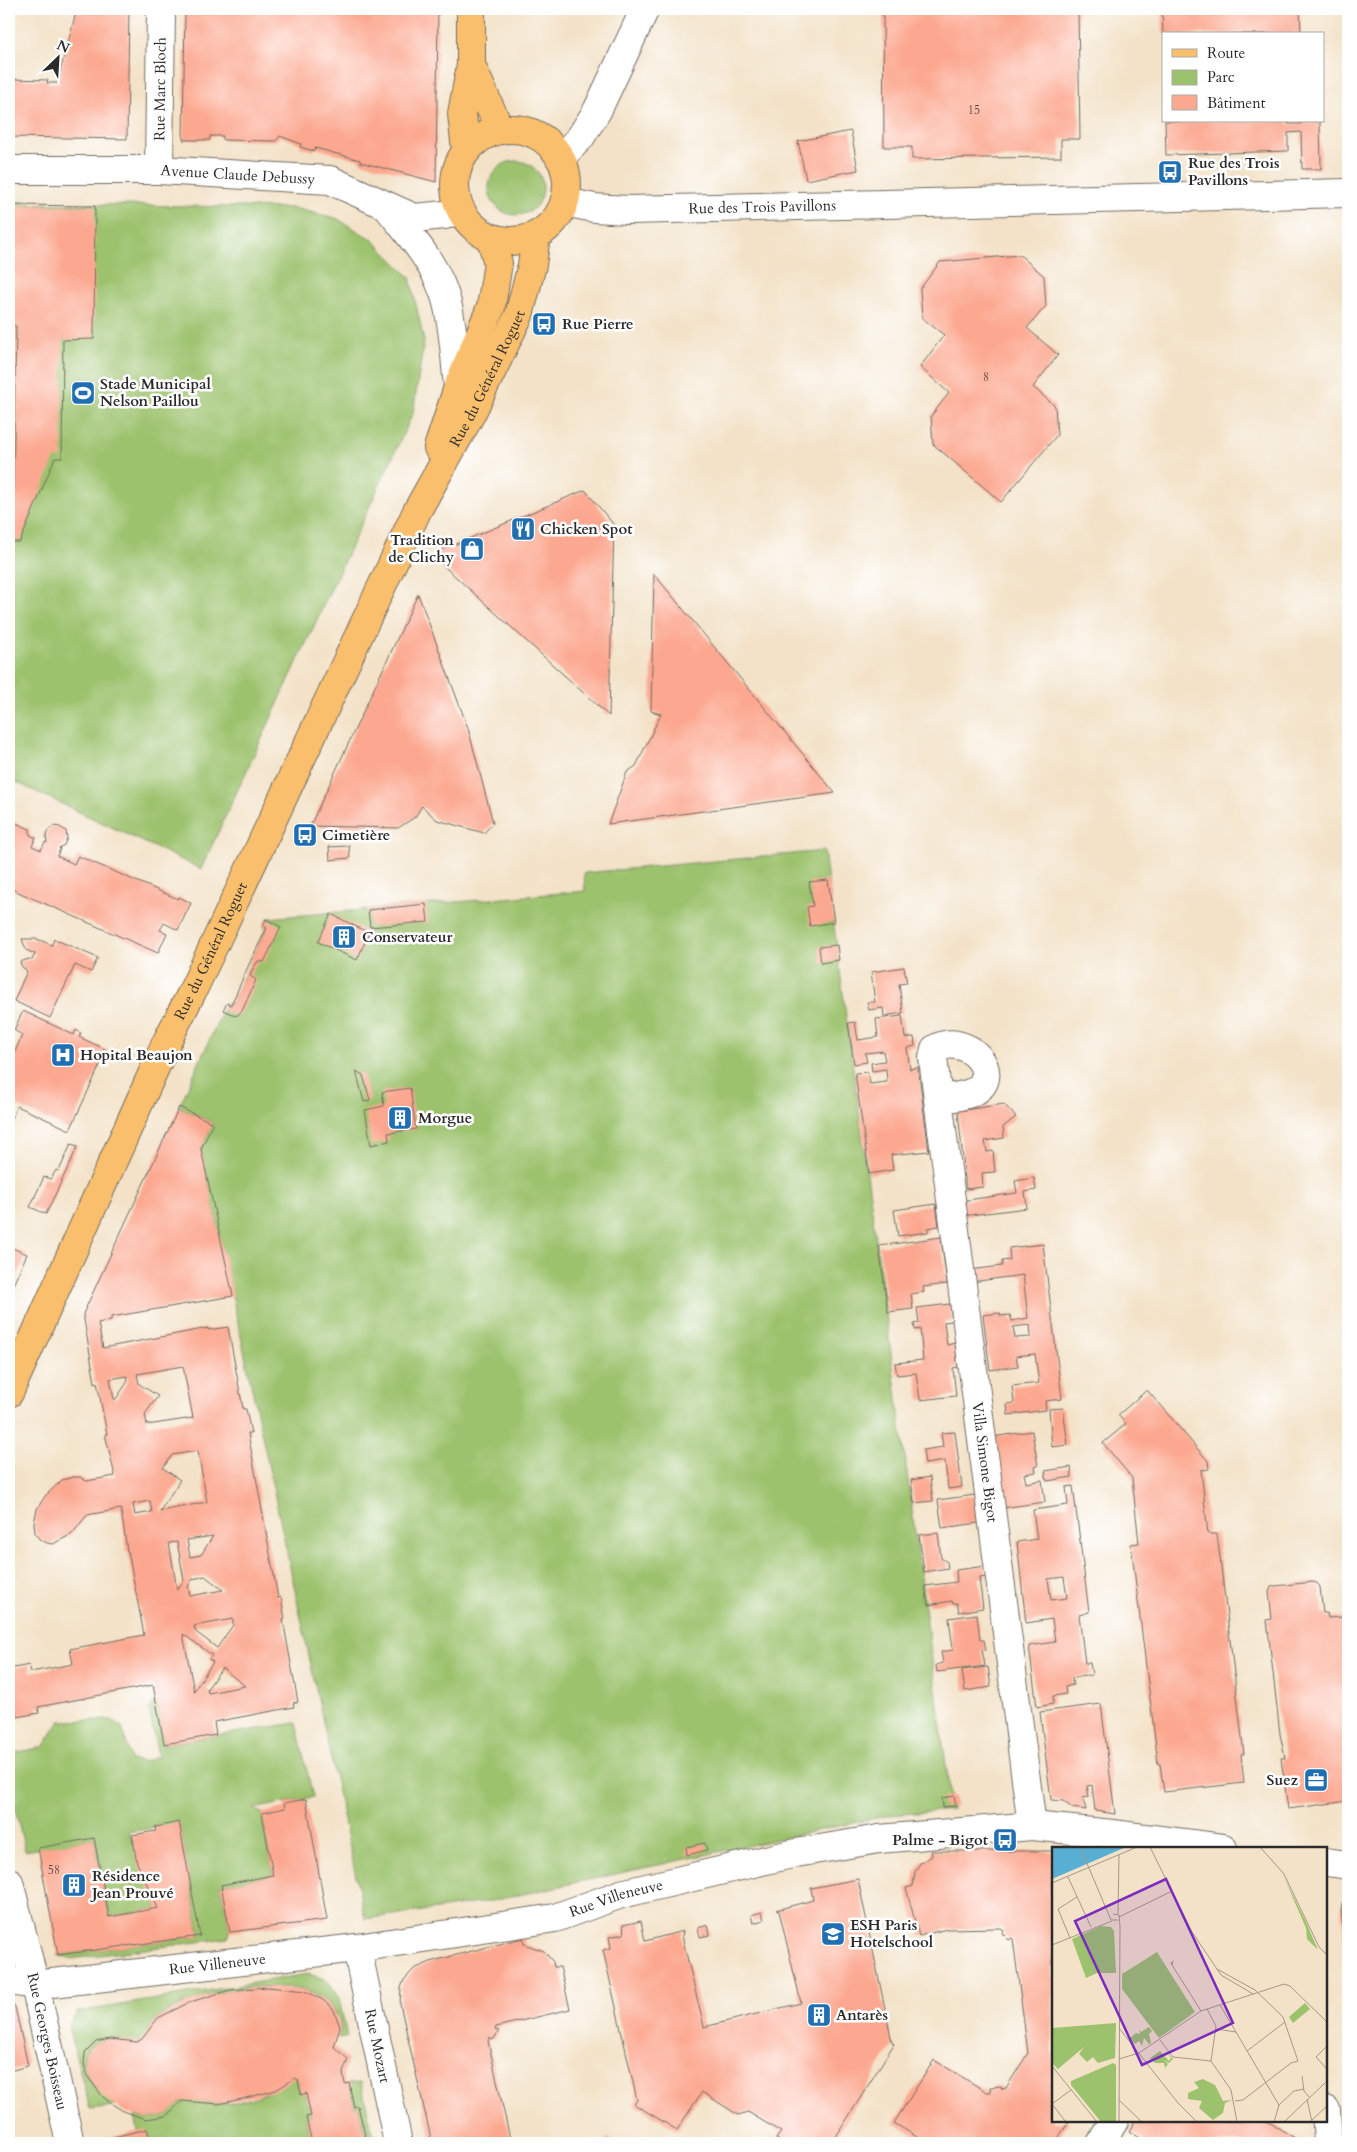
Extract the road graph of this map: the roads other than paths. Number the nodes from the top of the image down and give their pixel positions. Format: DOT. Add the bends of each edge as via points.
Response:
graph roads {
  1 [pos="161,9"];
  2 [pos="471,9"];
  3 [pos="645,9"];
  4 [pos="471,65"];
  5 [pos="500,130"];
  6 [pos="466,150"];
  7 [pos="560,158"];
  8 [pos="9,170"];
  9 [pos="159,170"];
  10 [pos="1348,193"];
  11 [pos="565,202"];
  12 [pos="387,207"];
  13 [pos="458,210"];
  14 [pos="536,236"];
  15 [pos="491,239"];
  16 [pos="458,387"];
  17 [pos="417,512"];
  18 [pos="938,1099"];
  19 [pos="9,1393"];
  20 [pos="1032,1826"];
  21 [pos="1114,1841"];
  22 [pos="1207,1847"];
  23 [pos="1327,1862"];
  24 [pos="1348,1865"];
  25 [pos="9,1882"];
  26 [pos="357,1948"];
  27 [pos="22,1983"];
  28 [pos="1327,2122"];
  29 [pos="70,2143"];
  30 [pos="398,2143"];
  31 [pos="1328,2143"];
  1 -- 9 [label="street, Rue Marc Bloch"];
  2 -- 4 [label="main road"];
  3 -- 7 [label="street" via="598,111 580,138"];
  4 -- 5 [label="main road"];
  4 -- 6 [label="main road" via="462,114"];
  5 -- 6 [label="main road" via="482,137"];
  5 -- 7 [label="main road" via="516,129 535,134 547,142"];
  6 -- 13 [label="main road" via="454,181"];
  7 -- 11 [label="main road" via="567,179"];
  8 -- 9 [label="street, Avenue Claude Debussy"];
  9 -- 12 [label="street, Avenue Claude Debussy" via="330,180"];
  10 -- 11 [label="street, Rue des Trois Pavillons" via="628,210"];
  11 -- 14 [label="main road" via="547,230"];
  12 -- 13 [label="street, Avenue Claude Debussy" via="414,218 445,215"];
  12 -- 16 [label="street" via="421,250 447,302"];
  13 -- 15 [label="main road"];
  14 -- 15 [label="main road" via="515,242"];
  14 -- 17 [label="main road, Rue du Général Roguet" via="532,265 518,315 471,414"];
  15 -- 16 [label="main road, Rue du Général Roguet" via="498,263 491,307"];
  16 -- 17 [label="main road, Rue du Général Roguet"];
  17 -- 19 [label="main road, Rue du Général Roguet" via="166,1043"];
  18 -- 20 [label="street, Villa Simone Bigot"];
  20 -- 21 [label="street, Rue Villeneuve"];
  20 -- 26 [label="street, Rue Villeneuve" via="879,1839 796,1853 621,1894 554,1918"];
  21 -- 22 [label="street, Rue Villeneuve"];
  23 -- 24 [label="street"];
  25 -- 27 [label="street, Rue Georges Boisseau"];
  26 -- 27 [label="street, Rue Villeneuve"];
  26 -- 30 [label="street, Rue Mozart"];
  27 -- 29 [label="street, Rue Georges Boisseau"];
  28 -- 31 [label="street"];
}
